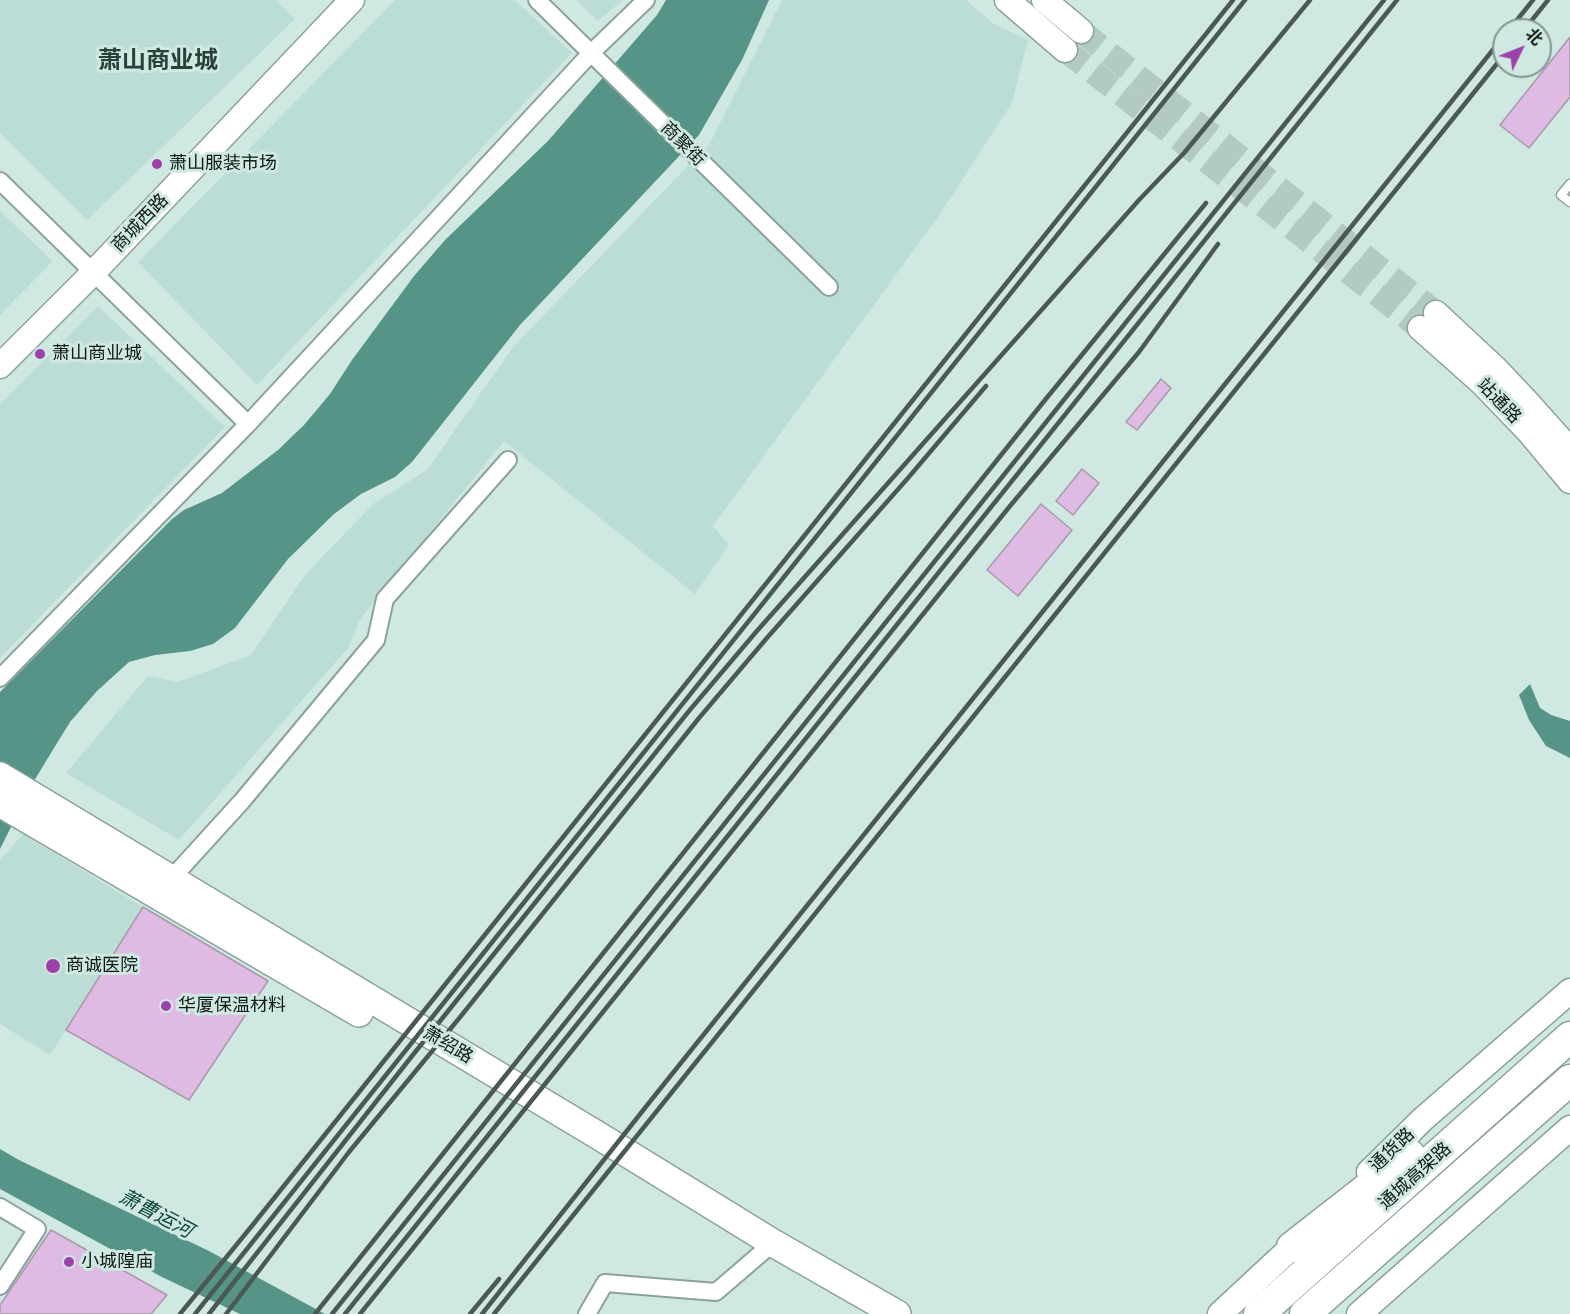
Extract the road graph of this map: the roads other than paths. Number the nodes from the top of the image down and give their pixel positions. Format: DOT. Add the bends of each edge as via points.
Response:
graph roads {
  1 [pos="352,0"];
  2 [pos="537,0"];
  3 [pos="646,0"];
  4 [pos="1007,0"];
  5 [pos="1044,0"];
  6 [pos="1081,32"];
  7 [pos="1065,50"];
  8 [pos="591,53"];
  9 [pos="0,181"];
  10 [pos="1570,184"];
  11 [pos="1570,202"];
  12 [pos="93,273"];
  13 [pos="829,287"];
  14 [pos="0,366"];
  15 [pos="248,424"];
  16 [pos="1570,450"];
  17 [pos="508,460"];
  18 [pos="1570,481"];
  19 [pos="0,678"];
  20 [pos="0,776"];
  21 [pos="0,803"];
  22 [pos="33,810"];
  23 [pos="171,879"];
  24 [pos="1570,991"];
  25 [pos="1570,1014"];
  26 [pos="1570,1037"];
  27 [pos="1570,1080"];
  28 [pos="1570,1105"];
  29 [pos="1570,1128"];
  30 [pos="0,1207"];
  31 [pos="769,1247"];
  32 [pos="1292,1247"];
  33 [pos="0,1286"];
  34 [pos="587,1314"];
  35 [pos="876,1314"];
  36 [pos="897,1314"];
  37 [pos="1220,1314"];
  38 [pos="1259,1314"];
  39 [pos="1305,1314"];
  40 [pos="1328,1314"];
  41 [pos="1359,1314"];
  1 -- 12 [label="main road, 商城西路"];
  2 -- 8 [label="street, 商聚街"];
  3 -- 8 [label="street"];
  4 -- 7 [label="main road"];
  5 -- 6 [label="main road"];
  8 -- 13 [label="street, 商聚街"];
  8 -- 15 [label="street"];
  9 -- 12 [label="street"];
  10 -- 11 [label="lane" via="1561,195"];
  12 -- 14 [label="main road, 商城西路"];
  12 -- 15 [label="street"];
  15 -- 19 [label="street"];
  16 -- 18 [label="main road, 站通路" via="1504,378 1428,320"];
  17 -- 23 [label="street" via="385,599 376,640 242,801"];
  20 -- 22 [label="main road, 萧绍路"];
  21 -- 22 [label="main road"];
  22 -- 23 [label="main road, 萧绍路"];
  22 -- 31 [label="main road"];
  23 -- 31 [label="main road, 萧绍路" via="599,1136"];
  24 -- 32 [label="main road, 通货路" via="1423,1119"];
  25 -- 32 [label="highway" via="1404,1160"];
  26 -- 38 [label="highway, 通城高架路"];
  27 -- 39 [label="highway, 通城高架路"];
  28 -- 40 [label="highway"];
  29 -- 41 [label="main road"];
  30 -- 33 [label="street" via="37,1229"];
  31 -- 34 [label="street" via="716,1292 605,1283"];
  31 -- 35 [label="main road"];
  31 -- 36 [label="main road, 萧绍路"];
  32 -- 37 [label="main road, 通货路"];
}
